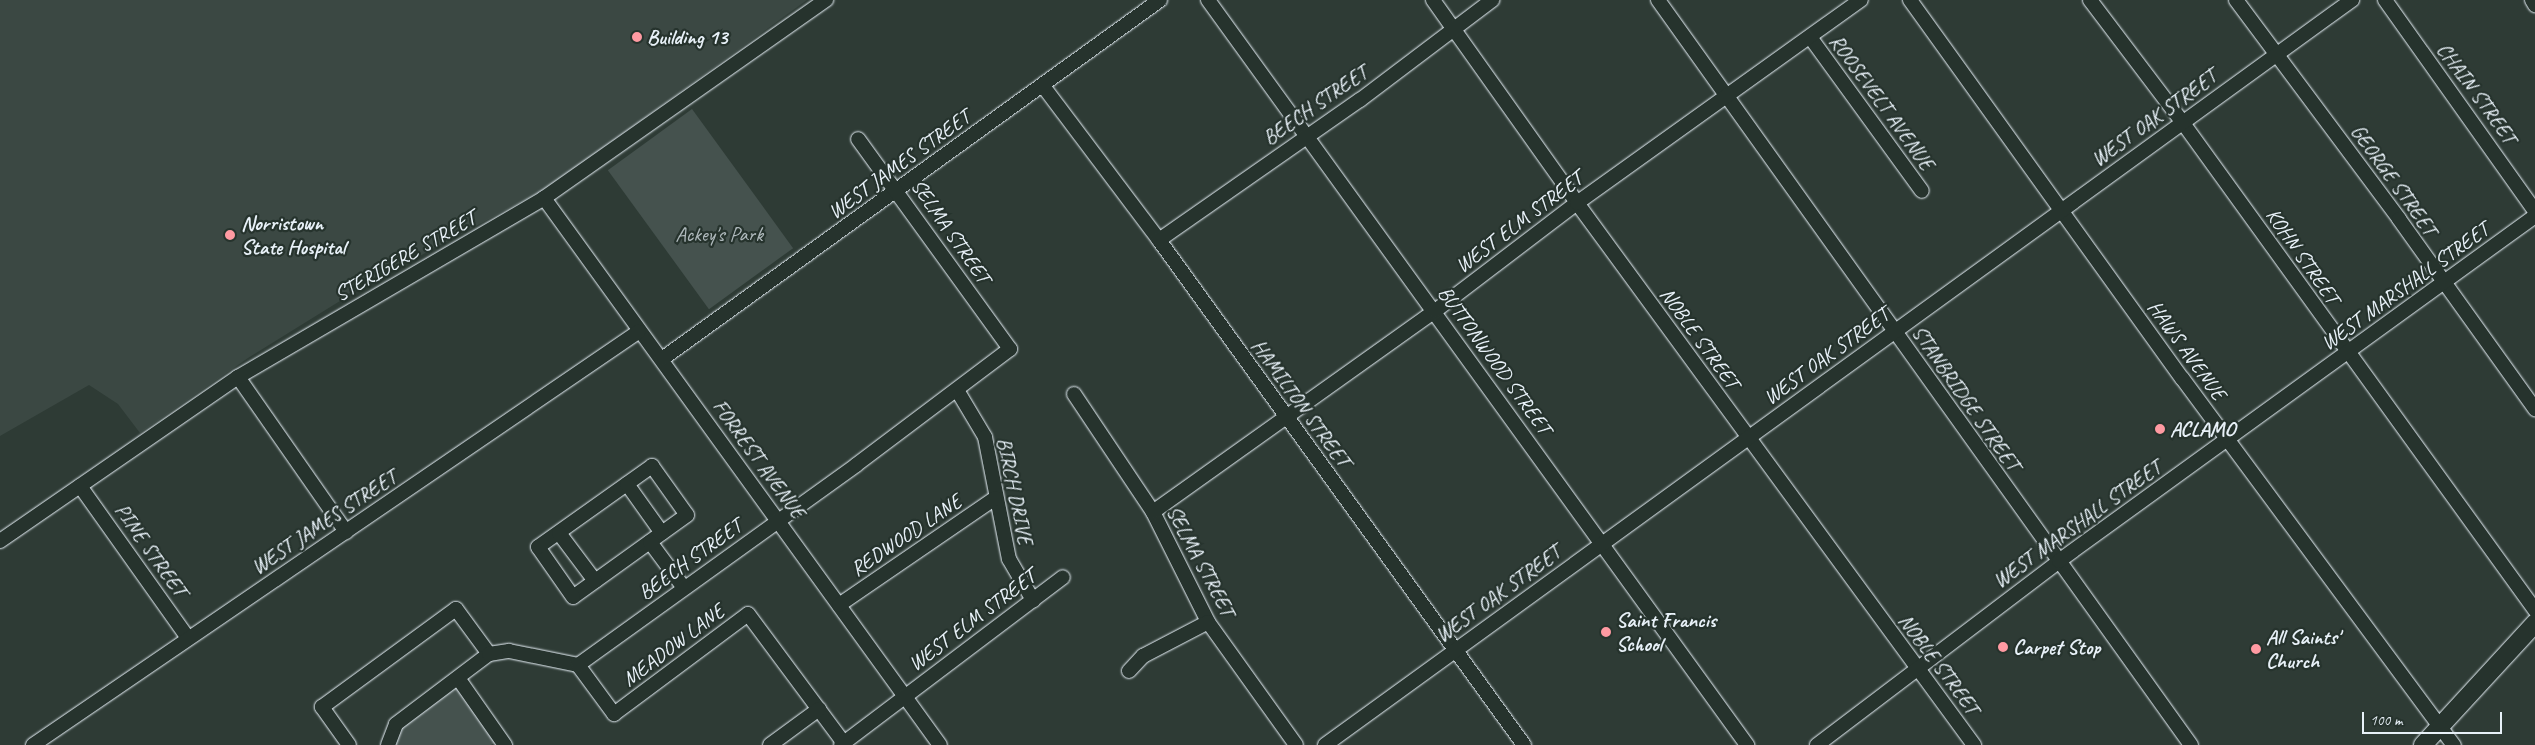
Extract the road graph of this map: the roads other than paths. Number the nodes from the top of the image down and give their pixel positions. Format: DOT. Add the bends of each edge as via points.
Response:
graph roads {
  1 [pos="826,0"];
  2 [pos="1160,0"];
  3 [pos="1208,0"];
  4 [pos="1433,0"];
  5 [pos="1492,0"];
  6 [pos="1658,0"];
  7 [pos="1861,0"];
  8 [pos="1910,0"];
  9 [pos="2090,0"];
  10 [pos="2236,0"];
  11 [pos="2352,0"];
  12 [pos="2385,0"];
  13 [pos="2532,0"];
  14 [pos="2535,5"];
  15 [pos="1453,28"];
  16 [pos="1810,37"];
  17 [pos="2275,54"];
  18 [pos="1043,86"];
  19 [pos="1728,96"];
  20 [pos="2183,123"];
  21 [pos="1304,136"];
  22 [pos="858,139"];
  23 [pos="897,190"];
  24 [pos="1922,191"];
  25 [pos="544,198"];
  26 [pos="1577,203"];
  27 [pos="2062,210"];
  28 [pos="2535,210"];
  29 [pos="2535,216"];
  30 [pos="1160,240"];
  31 [pos="2442,282"];
  32 [pos="1435,311"];
  33 [pos="1894,330"];
  34 [pos="638,332"];
  35 [pos="1010,349"];
  36 [pos="2347,353"];
  37 [pos="662,359"];
  38 [pos="238,377"];
  39 [pos="957,390"];
  40 [pos="1074,394"];
  41 [pos="2535,409"];
  42 [pos="1287,418"];
  43 [pos="1748,437"];
  44 [pos="2227,439"];
  45 [pos="627,484"];
  46 [pos="80,486"];
  47 [pos="995,498"];
  48 [pos="1153,512"];
  49 [pos="778,520"];
  50 [pos="346,532"];
  51 [pos="559,533"];
  52 [pos="662,533"];
  53 [pos="0,541"];
  54 [pos="650,542"];
  55 [pos="1602,542"];
  56 [pos="2059,561"];
  57 [pos="1063,577"];
  58 [pos="596,581"];
  59 [pos="684,588"];
  60 [pos="1033,600"];
  61 [pos="839,605"];
  62 [pos="2535,610"];
  63 [pos="1208,622"];
  64 [pos="2535,623"];
  65 [pos="188,638"];
  66 [pos="1453,651"];
  67 [pos="489,654"];
  68 [pos="578,665"];
  69 [pos="1917,668"];
  70 [pos="1129,671"];
  71 [pos="458,678"];
  72 [pos="905,696"];
  73 [pos="819,709"];
  74 [pos="2440,727"];
  75 [pos="842,744"];
  76 [pos="33,745"];
  77 [pos="349,745"];
  78 [pos="388,745"];
  79 [pos="505,745"];
  80 [pos="770,745"];
  81 [pos="940,745"];
  82 [pos="1296,745"];
  83 [pos="1325,745"];
  84 [pos="1524,745"];
  85 [pos="1747,745"];
  86 [pos="1817,745"];
  87 [pos="1974,745"];
  88 [pos="2191,745"];
  89 [pos="2423,745"];
  90 [pos="2454,745"];
  1 -- 25 [label="street, STERIGERE STREET"];
  2 -- 18 [label="street, WEST JAMES STREET"];
  3 -- 21 [label="street, BUTTONWOOD STREET"];
  4 -- 15 [label="street, NOBLE STREET"];
  5 -- 15 [label="street, BEECH STREET"];
  6 -- 19 [label="street, STANBRIDGE STREET"];
  7 -- 16 [label="street, WEST ELM STREET"];
  8 -- 27 [label="street, HAWS AVENUE"];
  9 -- 20 [label="street, KOHN STREET"];
  10 -- 17 [label="street, GEORGE STREET"];
  11 -- 17 [label="street, WEST OAK STREET"];
  12 -- 28 [label="street, CHAIN STREET"];
  13 -- 14 [label="street"];
  15 -- 21 [label="street, BEECH STREET" via="1360,100"];
  15 -- 26 [label="street, NOBLE STREET"];
  16 -- 19 [label="street, WEST ELM STREET"];
  16 -- 24 [label="street, ROOSEVELT AVENUE"];
  17 -- 20 [label="street, WEST OAK STREET"];
  17 -- 31 [label="street, GEORGE STREET" via="2399,219"];
  18 -- 23 [label="street, WEST JAMES STREET"];
  18 -- 30 [label="street, HAMILTON STREET"];
  19 -- 26 [label="street, WEST ELM STREET"];
  19 -- 33 [label="street, STANBRIDGE STREET"];
  20 -- 27 [label="street, WEST OAK STREET"];
  20 -- 36 [label="street, KOHN STREET"];
  21 -- 30 [label="street, BEECH STREET"];
  21 -- 32 [label="street, BUTTONWOOD STREET"];
  22 -- 23 [label="street, SELMA STREET"];
  23 -- 35 [label="street, SELMA STREET"];
  23 -- 37 [label="street, WEST JAMES STREET"];
  25 -- 34 [label="street, FORREST AVENUE"];
  25 -- 38 [label="street, STERIGERE STREET"];
  26 -- 32 [label="street, WEST ELM STREET"];
  26 -- 43 [label="street, NOBLE STREET"];
  27 -- 33 [label="street, WEST OAK STREET"];
  27 -- 44 [label="street, HAWS AVENUE"];
  29 -- 31 [label="street, WEST MARSHALL STREET"];
  30 -- 42 [label="street, HAMILTON STREET"];
  31 -- 36 [label="street, WEST MARSHALL STREET"];
  31 -- 41 [label="street, GEORGE STREET"];
  32 -- 42 [label="street, WEST ELM STREET"];
  32 -- 55 [label="street, BUTTONWOOD STREET"];
  33 -- 43 [label="street, WEST OAK STREET"];
  33 -- 56 [label="street, STANBRIDGE STREET"];
  34 -- 37 [label="street, FORREST AVENUE"];
  34 -- 50 [label="street, WEST JAMES STREET"];
  35 -- 39 [label="street, BEECH STREET"];
  36 -- 44 [label="street, WEST MARSHALL STREET"];
  36 -- 62 [label="street, KOHN STREET"];
  37 -- 49 [label="street, FORREST AVENUE"];
  38 -- 46 [label="street, STERIGERE STREET"];
  38 -- 50 [label="street"];
  39 -- 47 [label="street, BIRCH DRIVE" via="985,437 994,469"];
  39 -- 49 [label="street, BEECH STREET"];
  40 -- 48 [label="street, SELMA STREET"];
  42 -- 48 [label="street, WEST ELM STREET"];
  42 -- 66 [label="street, HAMILTON STREET"];
  43 -- 55 [label="street, WEST OAK STREET"];
  43 -- 69 [label="street, NOBLE STREET"];
  44 -- 56 [label="street, WEST MARSHALL STREET"];
  44 -- 74 [label="street, HAWS AVENUE"];
  45 -- 51 [label="street"];
  45 -- 52 [label="street"];
  45 -- 52 [label="street" via="652,466 687,515"];
  46 -- 53 [label="street, STERIGERE STREET"];
  46 -- 65 [label="street, PINE STREET"];
  47 -- 60 [label="street, BIRCH DRIVE" via="1009,559"];
  47 -- 61 [label="street, REDWOOD LANE"];
  48 -- 63 [label="street, SELMA STREET"];
  49 -- 59 [label="street, BEECH STREET"];
  49 -- 61 [label="street, FORREST AVENUE"];
  50 -- 65 [label="street, WEST JAMES STREET"];
  51 -- 58 [label="street"];
  51 -- 58 [label="street" via="538,548 574,597"];
  52 -- 54 [label="street"];
  54 -- 58 [label="street"];
  54 -- 59 [label="street"];
  55 -- 66 [label="street, WEST OAK STREET"];
  55 -- 85 [label="street, BUTTONWOOD STREET"];
  56 -- 69 [label="street, WEST MARSHALL STREET"];
  56 -- 88 [label="street, STANBRIDGE STREET"];
  57 -- 60 [label="street, WEST ELM STREET"];
  59 -- 68 [label="street, BEECH STREET"];
  60 -- 72 [label="street, WEST ELM STREET"];
  61 -- 72 [label="street, FORREST AVENUE"];
  63 -- 70 [label="street" via="1143,656"];
  63 -- 82 [label="street, SELMA STREET"];
  64 -- 74 [label="main road"];
  65 -- 76 [label="street, WEST JAMES STREET"];
  66 -- 83 [label="street, WEST OAK STREET"];
  66 -- 84 [label="street, HAMILTON STREET"];
  67 -- 68 [label="street" via="508,651"];
  67 -- 71 [label="street"];
  67 -- 77 [label="street" via="456,608 322,707"];
  68 -- 73 [label="street, MEADOW LANE" via="614,714 748,614"];
  69 -- 86 [label="street, WEST MARSHALL STREET"];
  69 -- 87 [label="street, NOBLE STREET"];
  71 -- 78 [label="street" via="396,724"];
  71 -- 79 [label="street"];
  72 -- 75 [label="street, WEST ELM STREET"];
  72 -- 81 [label="street, FORREST AVENUE"];
  73 -- 75 [label="street, MEADOW LANE"];
  73 -- 80 [label="street"];
  74 -- 89 [label="main road"];
  74 -- 90 [label="street, HAWS AVENUE"];
}
